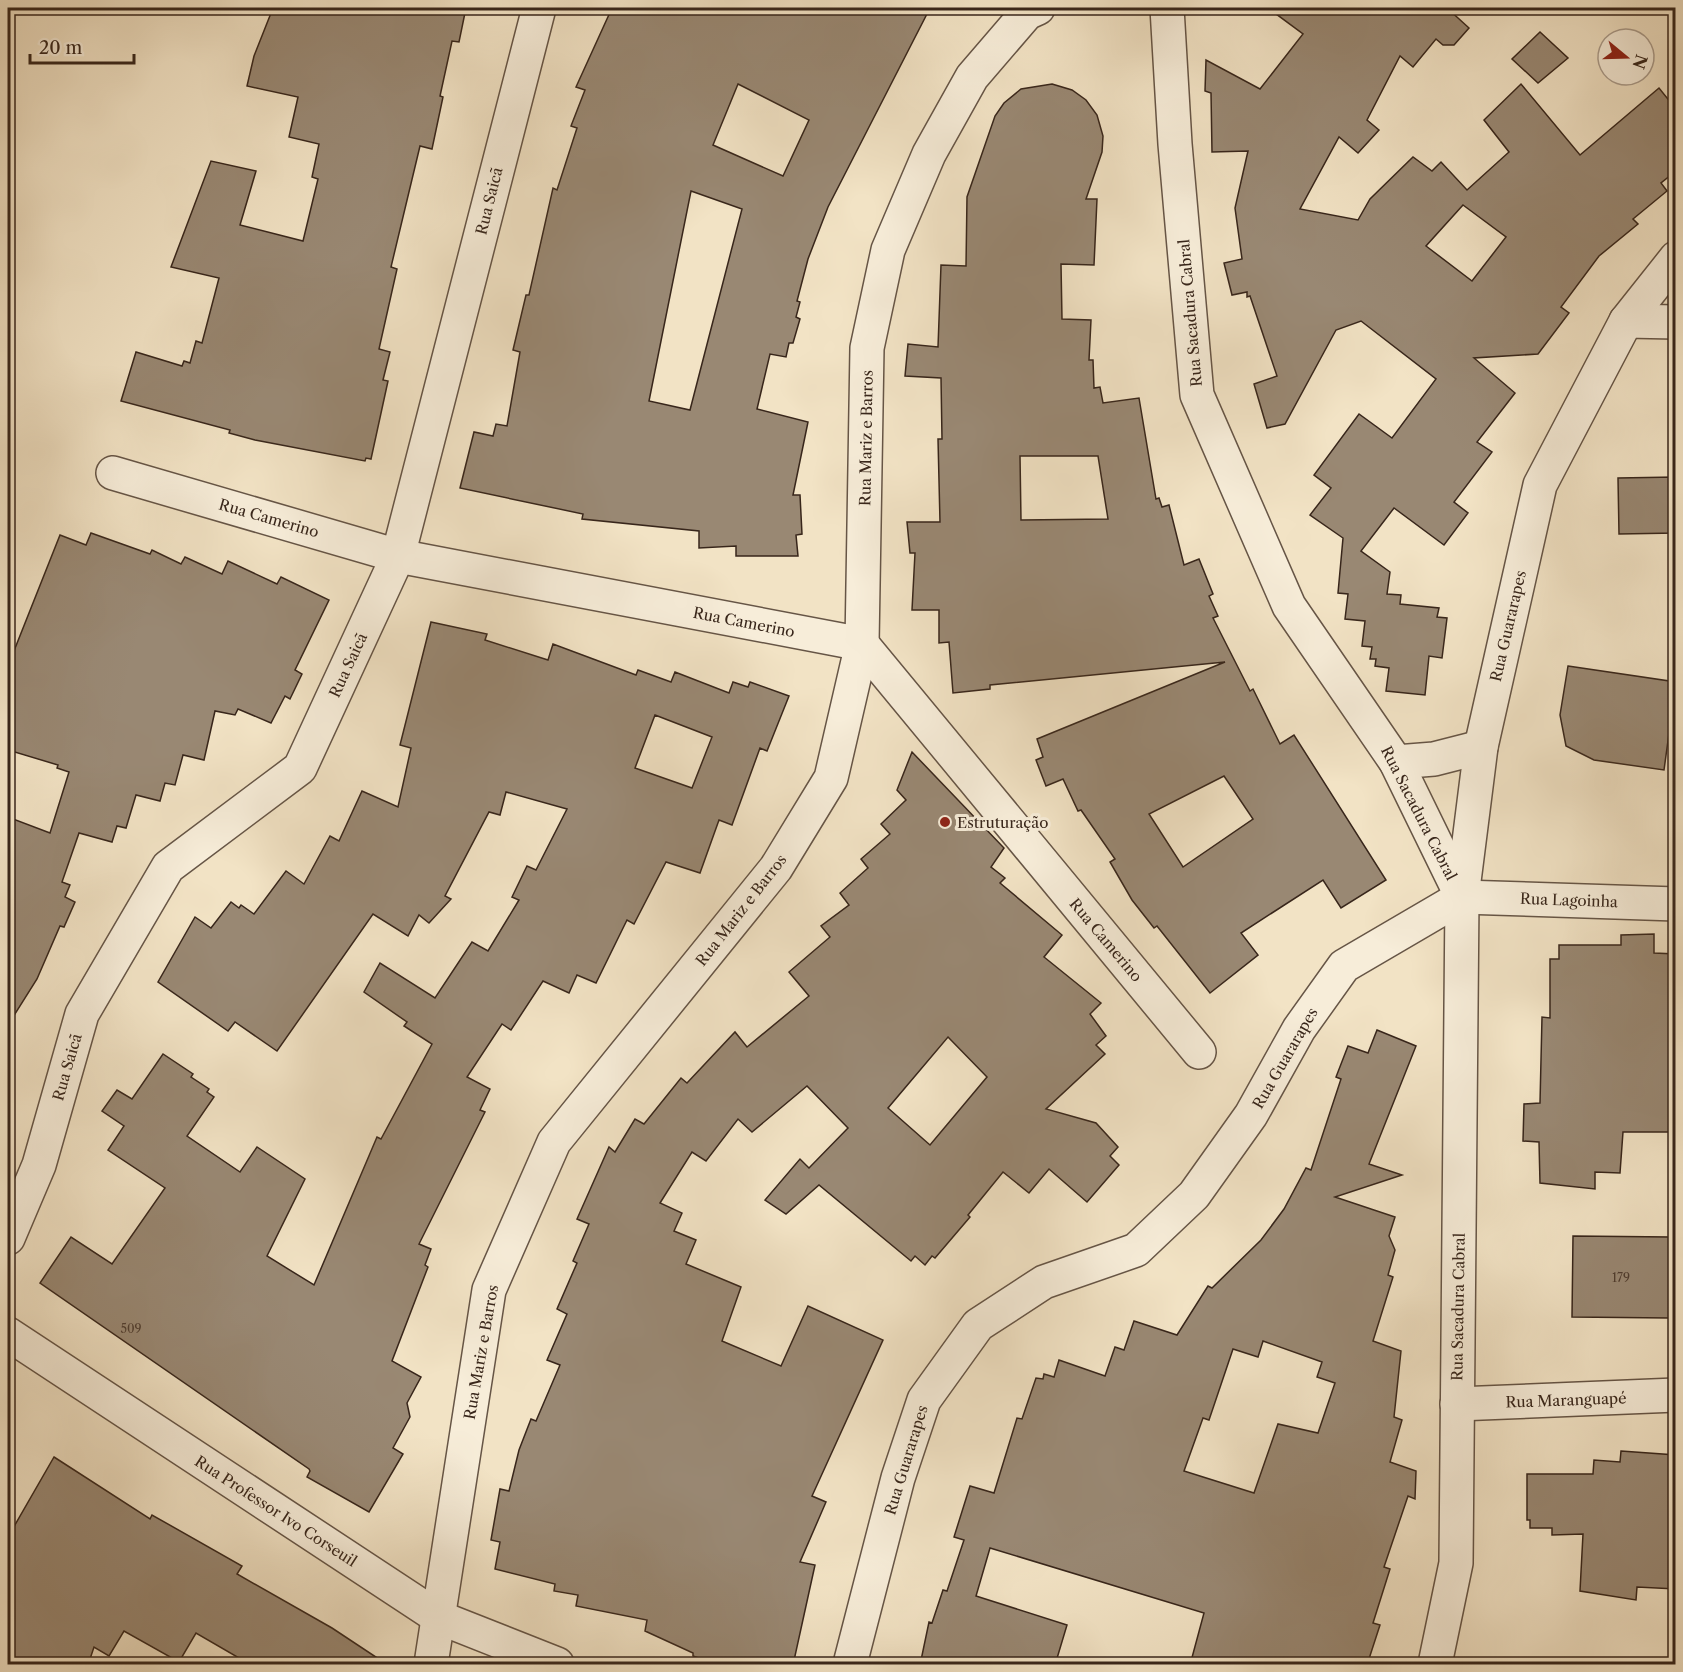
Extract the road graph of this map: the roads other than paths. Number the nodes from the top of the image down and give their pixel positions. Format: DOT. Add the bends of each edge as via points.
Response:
graph roads {
  1 [pos="539,8"];
  2 [pos="1038,8"];
  3 [pos="1167,8"];
  4 [pos="1676,258"];
  5 [pos="1626,321"];
  6 [pos="1676,322"];
  7 [pos="113,473"];
  8 [pos="398,556"];
  9 [pos="862,644"];
  10 [pos="1481,747"];
  11 [pos="1396,762"];
  12 [pos="1462,897"];
  13 [pos="1676,904"];
  14 [pos="1199,1052"];
  15 [pos="8,1238"];
  16 [pos="8,1334"];
  17 [pos="1676,1395"];
  18 [pos="1457,1404"];
  19 [pos="438,1617"];
  20 [pos="431,1665"];
  21 [pos="557,1665"];
  22 [pos="850,1665"];
  23 [pos="1435,1665"];
  1 -- 8 [label="street, Rua Saicã"];
  2 -- 9 [label="street, Rua Mariz e Barros" via="1027,13 972,77 929,154 888,250 867,348"];
  3 -- 11 [label="street, Rua Sacadura Cabral" via="1197,395 1289,606"];
  4 -- 5 [label="street, Rua Guararapes"];
  5 -- 6 [label="street"];
  5 -- 10 [label="street, Rua Guararapes" via="1540,485"];
  7 -- 8 [label="street, Rua Camerino"];
  8 -- 9 [label="street, Rua Camerino"];
  8 -- 15 [label="street, Rua Saicã" via="300,768 168,867 82,1014 39,1165"];
  9 -- 14 [label="street, Rua Camerino"];
  9 -- 19 [label="street, Rua Mariz e Barros" via="831,778 776,868 554,1142 544,1163 489,1290"];
  10 -- 11 [label="street" via="1434,759"];
  10 -- 12 [label="street, Rua Guararapes"];
  11 -- 12 [label="street, Rua Sacadura Cabral"];
  12 -- 13 [label="street, Rua Lagoinha"];
  12 -- 18 [label="street, Rua Sacadura Cabral"];
  12 -- 22 [label="street, Rua Guararapes" via="1344,966 1299,1029 1251,1115 1194,1196 1136,1250 1044,1282 978,1325 924,1400 898,1478"];
  16 -- 19 [label="street, Rua Professor Ivo Corseuil"];
  17 -- 18 [label="street, Rua Maranguapé"];
  18 -- 23 [label="street, Rua Sacadura Cabral" via="1456,1563"];
  19 -- 20 [label="street, Rua Mariz e Barros"];
  19 -- 21 [label="street, Rua Professor Ivo Corseuil"];
}
